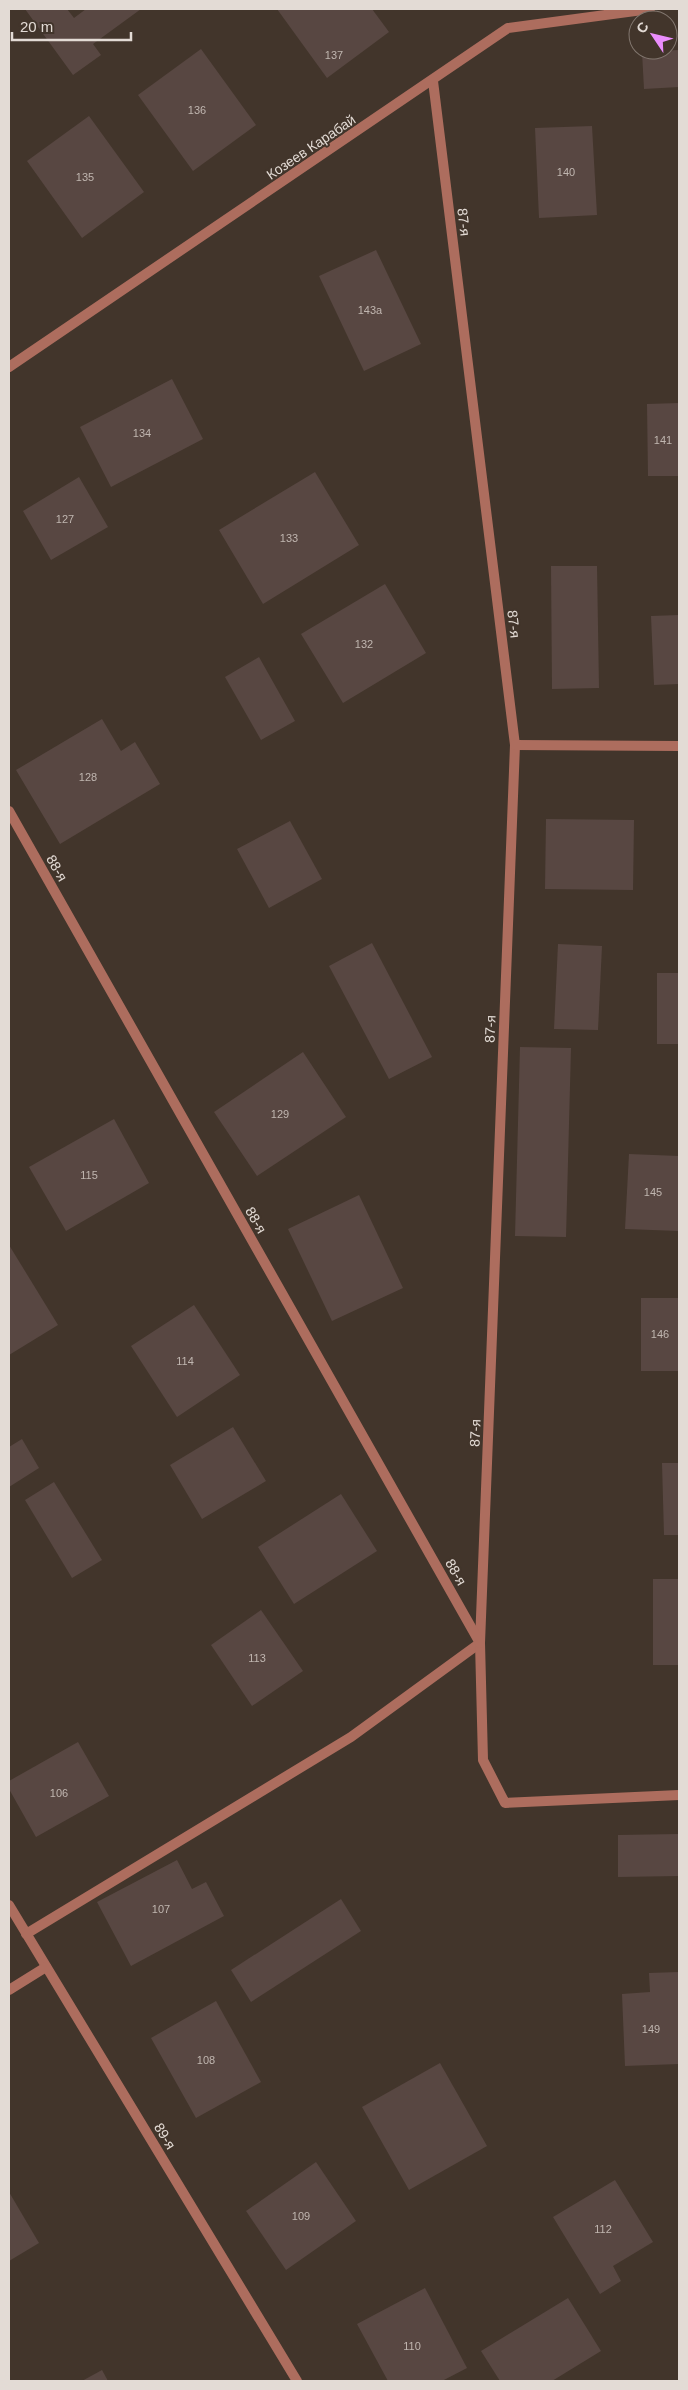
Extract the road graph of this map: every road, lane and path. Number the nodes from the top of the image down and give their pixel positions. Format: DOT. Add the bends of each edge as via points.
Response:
graph roads {
  1 [pos="650,9"];
  2 [pos="433,81"];
  3 [pos="9,367"];
  4 [pos="515,745"];
  5 [pos="679,746"];
  6 [pos="9,811"];
  7 [pos="480,1643"];
  8 [pos="679,1795"];
  9 [pos="9,1905"];
  10 [pos="26,1934"];
  11 [pos="46,1966"];
  12 [pos="9,1990"];
  13 [pos="297,2381"];
  1 -- 2 [label="street, Козеев Карабай" via="508,28"];
  2 -- 3 [label="street, Козеев Карабай"];
  2 -- 4 [label="street, 87-я"];
  4 -- 5 [label="street"];
  4 -- 7 [label="street, 87-я"];
  6 -- 7 [label="street, 88-я"];
  7 -- 8 [label="street, 87-я" via="483,1760 505,1803"];
  7 -- 10 [label="street" via="351,1737"];
  9 -- 10 [label="street, 89-я"];
  10 -- 11 [label="street, 89-я"];
  11 -- 12 [label="street"];
  11 -- 13 [label="street, 89-я"];
}
